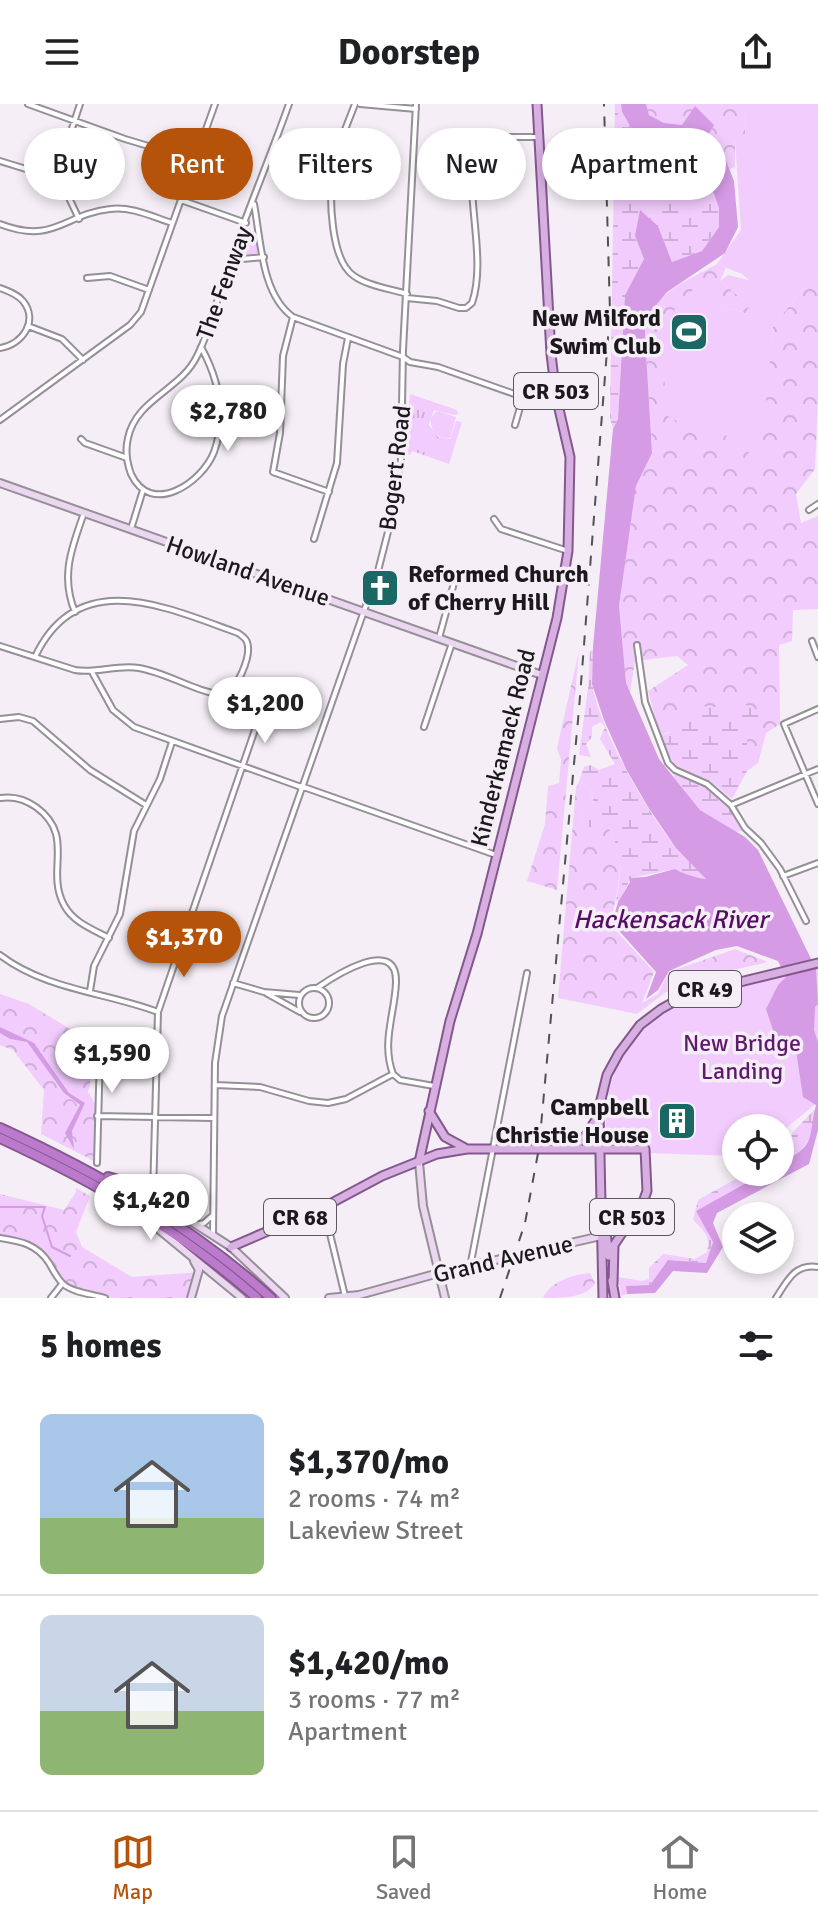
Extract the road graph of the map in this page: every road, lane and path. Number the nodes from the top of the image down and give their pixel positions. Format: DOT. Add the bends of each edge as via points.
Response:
graph roads {
  1 [pos="28,104"];
  2 [pos="80,104"];
  3 [pos="215,104"];
  4 [pos="289,104"];
  5 [pos="357,104"];
  6 [pos="537,104"];
  7 [pos="416,107"];
  8 [pos="74,120"];
  9 [pos="72,128"];
  10 [pos="206,128"];
  11 [pos="539,137"];
  12 [pos="141,144"];
  13 [pos="0,161"];
  14 [pos="24,168"];
  15 [pos="70,200"];
  16 [pos="181,200"];
  17 [pos="254,203"];
  18 [pos="79,219"];
  19 [pos="172,223"];
  20 [pos="246,223"];
  21 [pos="0,224"];
  22 [pos="264,257"];
  23 [pos="231,260"];
  24 [pos="87,278"];
  25 [pos="0,288"];
  26 [pos="149,290"];
  27 [pos="407,296"];
  28 [pos="293,317"];
  29 [pos="28,326"];
  30 [pos="348,338"];
  31 [pos="201,347"];
  32 [pos="0,348"];
  33 [pos="403,357"];
  34 [pos="83,360"];
  35 [pos="556,396"];
  36 [pos="523,397"];
  37 [pos="2,414"];
  38 [pos="0,420"];
  39 [pos="515,425"];
  40 [pos="81,439"];
  41 [pos="127,458"];
  42 [pos="0,483"];
  43 [pos="143,490"];
  44 [pos="329,492"];
  45 [pos="818,504"];
  46 [pos="809,510"];
  47 [pos="84,513"];
  48 [pos="494,519"];
  49 [pos="131,529"];
  50 [pos="314,539"];
  51 [pos="568,551"];
  52 [pos="454,583"];
  53 [pos="75,612"];
  54 [pos="364,612"];
  55 [pos="439,638"];
  56 [pos="812,641"];
  57 [pos="452,643"];
  58 [pos="637,645"];
  59 [pos="0,646"];
  60 [pos="35,657"];
  61 [pos="818,657"];
  62 [pos="92,672"];
  63 [pos="542,675"];
  64 [pos="818,709"];
  65 [pos="260,715"];
  66 [pos="0,719"];
  67 [pos="424,727"];
  68 [pos="172,742"];
  69 [pos="243,767"];
  70 [pos="818,769"];
  71 [pos="805,774"];
  72 [pos="301,786"];
  73 [pos="0,798"];
  74 [pos="818,804"];
  75 [pos="146,805"];
  76 [pos="731,805"];
  77 [pos="496,855"];
  78 [pos="818,863"];
  79 [pos="783,876"];
  80 [pos="806,921"];
  81 [pos="109,938"];
  82 [pos="0,955"];
  83 [pos="818,963"];
  84 [pos="527,973"];
  85 [pos="233,983"];
  86 [pos="317,988"];
  87 [pos="90,991"];
  88 [pos="264,992"];
  89 [pos="301,994"];
  90 [pos="158,1012"];
  91 [pos="304,1014"];
  92 [pos="96,1052"];
  93 [pos="393,1074"];
  94 [pos="215,1085"];
  95 [pos="434,1086"];
  96 [pos="599,1108"];
  97 [pos="429,1111"];
  98 [pos="97,1116"];
  99 [pos="155,1117"];
  100 [pos="214,1118"];
  101 [pos="0,1128"];
  102 [pos="0,1138"];
  103 [pos="565,1148"];
  104 [pos="600,1148"];
  105 [pos="467,1149"];
  106 [pos="493,1149"];
  107 [pos="419,1162"];
  108 [pos="97,1163"];
  109 [pos="92,1172"];
  110 [pos="154,1179"];
  111 [pos="135,1185"];
  112 [pos="153,1197"];
  113 [pos="121,1200"];
  114 [pos="324,1207"];
  115 [pos="133,1209"];
  116 [pos="213,1214"];
  117 [pos="603,1215"];
  118 [pos="196,1225"];
  119 [pos="601,1236"];
  120 [pos="213,1237"];
  121 [pos="0,1238"];
  122 [pos="231,1247"];
  123 [pos="187,1251"];
  124 [pos="470,1267"];
  125 [pos="818,1267"];
  126 [pos="439,1273"];
  127 [pos="63,1283"];
  128 [pos="613,1284"];
  129 [pos="345,1296"];
  130 [pos="356,1296"];
  131 [pos="51,1298"];
  132 [pos="105,1298"];
  133 [pos="191,1298"];
  134 [pos="242,1298"];
  135 [pos="257,1298"];
  136 [pos="271,1298"];
  137 [pos="285,1298"];
  138 [pos="329,1298"];
  139 [pos="445,1298"];
  140 [pos="603,1298"];
  141 [pos="615,1298"];
  142 [pos="776,1298"];
  1 -- 8 [label="street"];
  2 -- 8 [label="street"];
  3 -- 10 [label="street"];
  4 -- 17 [label="street, The Fenway"];
  5 -- 7 [label="street"];
  5 -- 27 [label="street" via="333,169 338,254 357,278"];
  6 -- 11 [label="main road, Kinderkamack Road / CR 503"];
  7 -- 27 [label="street, Bogert Road"];
  8 -- 9 [label="street"];
  8 -- 12 [label="street"];
  11 -- 27 [label="street" via="484,137 476,142 472,303 459,308"];
  11 -- 35 [label="main road, Kinderkamack Road / CR 503"];
  13 -- 14 [label="street"];
  15 -- 18 [label="street"];
  16 -- 19 [label="street"];
  16 -- 20 [label="street"];
  17 -- 20 [label="street, The Fenway"];
  17 -- 22 [label="street"];
  18 -- 19 [label="street" via="121,208"];
  18 -- 21 [label="street" via="37,232"];
  19 -- 26 [label="street"];
  20 -- 23 [label="street, The Fenway"];
  22 -- 23 [label="street"];
  22 -- 28 [label="street" via="273,294"];
  23 -- 31 [label="street, The Fenway"];
  24 -- 26 [label="street" via="110,276"];
  25 -- 29 [label="street" via="23,301"];
  26 -- 34 [label="street" via="130,325"];
  27 -- 33 [label="street, Bogert Road"];
  28 -- 30 [label="street"];
  28 -- 44 [label="street" via="283,356 273,472"];
  29 -- 32 [label="street" via="19,341"];
  29 -- 34 [label="street" via="62,339"];
  30 -- 33 [label="street"];
  30 -- 44 [label="street" via="339,447"];
  31 -- 41 [label="street, The Fenway" via="188,371 135,419"];
  31 -- 43 [label="street" via="220,397 212,457 180,490 158,495"];
  33 -- 36 [label="street"];
  33 -- 54 [label="street, Bogert Road" via="397,488"];
  34 -- 37 [label="street"];
  35 -- 36 [label="street"];
  35 -- 51 [label="main road, Kinderkamack Road / CR 503" via="570,457"];
  36 -- 39 [label="street"];
  37 -- 38 [label="street"];
  40 -- 41 [label="street"];
  41 -- 43 [label="street"];
  42 -- 47 [label="street, Howland Avenue"];
  43 -- 49 [label="street"];
  44 -- 50 [label="street"];
  45 -- 46 [label="street"];
  47 -- 49 [label="street, Howland Avenue"];
  47 -- 53 [label="street" via="67,573"];
  48 -- 51 [label="street" via="501,529"];
  49 -- 54 [label="street, Howland Avenue"];
  51 -- 63 [label="main road, Kinderkamack Road / CR 503"];
  52 -- 55 [label="street"];
  53 -- 60 [label="street" via="52,630"];
  53 -- 62 [label="street" via="135,600 238,633 247,643 237,685 228,694 142,668"];
  54 -- 55 [label="street, Howland Avenue"];
  54 -- 72 [label="street, Bogert Road"];
  55 -- 57 [label="street, Howland Avenue"];
  56 -- 61 [label="street"];
  57 -- 63 [label="street, Howland Avenue"];
  57 -- 67 [label="street"];
  58 -- 76 [label="street" via="645,702 668,763 707,784"];
  59 -- 60 [label="street"];
  60 -- 62 [label="street"];
  62 -- 68 [label="street" via="119,716"];
  63 -- 77 [label="main road, Kinderkamack Road / CR 503"];
  64 -- 71 [label="street" via="784,724"];
  65 -- 69 [label="street"];
  66 -- 75 [label="street" via="33,721 98,775"];
  68 -- 69 [label="street"];
  68 -- 75 [label="street"];
  69 -- 72 [label="street"];
  69 -- 90 [label="street"];
  70 -- 71 [label="street"];
  71 -- 74 [label="street"];
  71 -- 76 [label="street"];
  72 -- 77 [label="street"];
  72 -- 85 [label="street, Bogert Road"];
  73 -- 81 [label="street" via="27,801 49,819 58,840 63,904 77,921"];
  75 -- 81 [label="street" via="130,843 122,904"];
  76 -- 79 [label="street"];
  77 -- 95 [label="main road, Kinderkamack Road / CR 503"];
  78 -- 79 [label="street"];
  79 -- 80 [label="street"];
  81 -- 87 [label="street" via="94,966"];
  82 -- 87 [label="street" via="47,982"];
  83 -- 96 [label="main road, CR 49" via="701,990 672,1002 640,1025 619,1053"];
  84 -- 106 [label="street"];
  85 -- 88 [label="street"];
  85 -- 94 [label="street, Bogert Road" via="219,1034"];
  86 -- 89 [label="street"];
  86 -- 91 [label="street" via="327,996 327,1009 317,1017"];
  86 -- 93 [label="street" via="367,960 383,961 391,968 396,983 387,1039"];
  87 -- 90 [label="street"];
  88 -- 89 [label="street"];
  88 -- 91 [label="street"];
  89 -- 91 [label="street"];
  90 -- 99 [label="street"];
  92 -- 98 [label="street"];
  93 -- 94 [label="street" via="328,1103 260,1087"];
  93 -- 95 [label="street"];
  94 -- 100 [label="street, Bogert Road"];
  95 -- 97 [label="main road, Kinderkamack Road / CR 503"];
  96 -- 103 [label="main road" via="583,1140"];
  96 -- 104 [label="main road, CR 49"];
  97 -- 105 [label="main road" via="445,1137"];
  97 -- 107 [label="main road, Kinderkamack Road / CR 503"];
  98 -- 99 [label="street"];
  98 -- 108 [label="street"];
  99 -- 100 [label="street"];
  99 -- 110 [label="street"];
  100 -- 116 [label="street, Bogert Road"];
  101 -- 109 [label="highway"];
  102 -- 113 [label="highway"];
  103 -- 104 [label="main road, CR 503"];
  103 -- 106 [label="main road, CR 503"];
  104 -- 117 [label="main road, CR 503"];
  104 -- 128 [label="main road, CR 503" via="645,1149 647,1191 614,1245"];
  105 -- 106 [label="main road, CR 503"];
  105 -- 107 [label="main road, CR 503"];
  106 -- 124 [label="street"];
  107 -- 114 [label="main road, CR 68"];
  107 -- 126 [label="street, Kinderkamack Road"];
  109 -- 111 [label="highway"];
  109 -- 136 [label="highway" via="202,1241"];
  110 -- 111 [label="highway" via="146,1187"];
  110 -- 112 [label="street"];
  111 -- 112 [label="highway"];
  112 -- 118 [label="street"];
  113 -- 115 [label="highway"];
  113 -- 135 [label="highway" via="192,1244"];
  114 -- 122 [label="main road, CR 68"];
  114 -- 129 [label="street"];
  115 -- 123 [label="street"];
  116 -- 118 [label="street"];
  116 -- 120 [label="street, Bogert Road"];
  117 -- 119 [label="main road, CR 503"];
  117 -- 128 [label="main road"];
  118 -- 120 [label="street"];
  119 -- 124 [label="street, Grand Avenue"];
  119 -- 140 [label="main road, CR 503"];
  120 -- 122 [label="street"];
  121 -- 127 [label="street" via="36,1248"];
  122 -- 137 [label="street"];
  123 -- 133 [label="street" via="199,1270"];
  123 -- 134 [label="street"];
  124 -- 126 [label="street, Grand Avenue"];
  125 -- 142 [label="street" via="796,1271"];
  126 -- 130 [label="street, Grand Avenue"];
  126 -- 139 [label="street, Kinderkamack Road"];
  127 -- 131 [label="street"];
  127 -- 132 [label="street"];
  128 -- 141 [label="main road, CR 503"];
  129 -- 130 [label="street, Grand Avenue"];
  129 -- 138 [label="street, Grand Avenue"];
}
